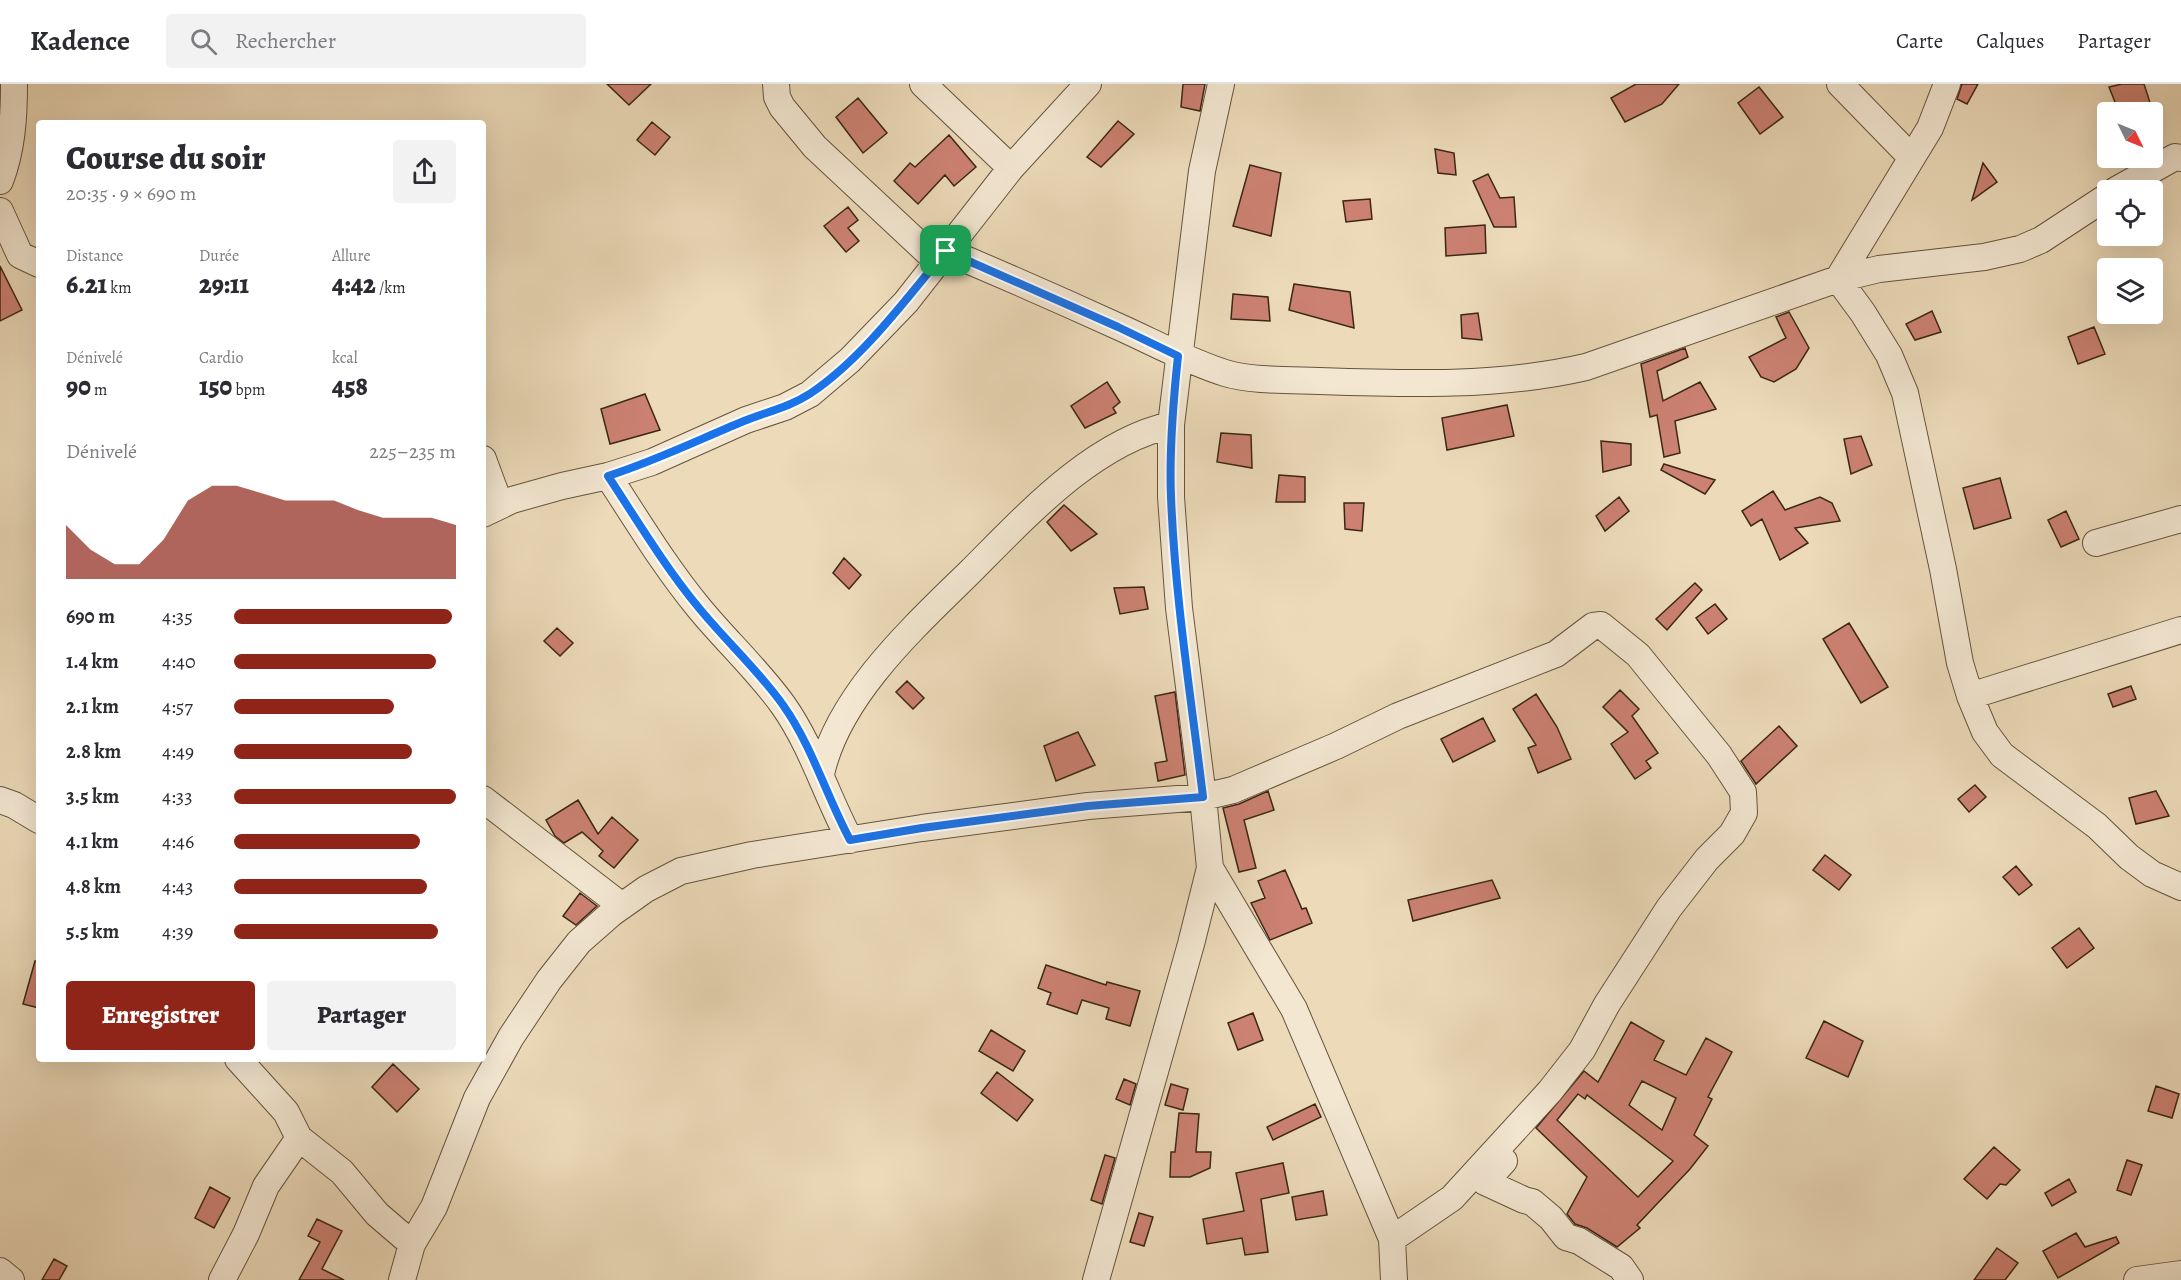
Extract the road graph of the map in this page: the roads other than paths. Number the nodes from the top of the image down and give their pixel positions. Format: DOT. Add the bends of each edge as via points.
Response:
graph roads {
  1 [pos="14,84"];
  2 [pos="776,84"];
  3 [pos="923,84"];
  4 [pos="1088,84"];
  5 [pos="1221,84"];
  6 [pos="1840,84"];
  7 [pos="1947,84"];
  8 [pos="1911,157"];
  9 [pos="2181,158"];
  10 [pos="1011,168"];
  11 [pos="2134,180"];
  12 [pos="0,181"];
  13 [pos="2097,203"];
  14 [pos="0,211"];
  15 [pos="942,256"];
  16 [pos="36,263"];
  17 [pos="1838,279"];
  18 [pos="1178,356"];
  19 [pos="1171,425"];
  20 [pos="608,476"];
  21 [pos="486,478"];
  22 [pos="491,510"];
  23 [pos="2181,519"];
  24 [pos="2096,543"];
  25 [pos="2181,630"];
  26 [pos="1970,696"];
  27 [pos="821,774"];
  28 [pos="1203,797"];
  29 [pos="0,800"];
  30 [pos="486,801"];
  31 [pos="36,818"];
  32 [pos="850,840"];
  33 [pos="1210,868"];
  34 [pos="2181,887"];
  35 [pos="622,906"];
  36 [pos="241,1062"];
  37 [pos="299,1138"];
  38 [pos="1508,1138"];
  39 [pos="1392,1239"];
  40 [pos="412,1244"];
  41 [pos="0,1271"];
  42 [pos="2181,1274"];
  43 [pos="11,1280"];
  44 [pos="222,1280"];
  45 [pos="402,1280"];
  46 [pos="1096,1280"];
  47 [pos="1394,1280"];
  48 [pos="1630,1280"];
  49 [pos="2137,1280"];
  1 -- 12 [label="street" via="14,115"];
  2 -- 15 [label="street" via="782,107 815,147"];
  3 -- 10 [label="street"];
  4 -- 10 [label="street"];
  5 -- 18 [label="street" via="1202,171"];
  6 -- 8 [label="street"];
  7 -- 8 [label="street" via="1930,128"];
  8 -- 17 [label="street"];
  9 -- 11 [label="street" via="2175,157"];
  10 -- 15 [label="street"];
  13 -- 17 [label="street" via="2042,240 2020,249 1879,269"];
  14 -- 16 [label="street" via="20,255"];
  15 -- 18 [label="street" via="1108,322"];
  15 -- 20 [label="street" via="906,302 810,394 652,462"];
  17 -- 18 [label="street" via="1586,367 1515,380 1288,380 1227,374"];
  17 -- 26 [label="street" via="1889,355 1905,393"];
  18 -- 19 [label="street"];
  19 -- 27 [label="street" via="1149,430 1104,454 1032,509 885,659 847,713"];
  19 -- 28 [label="street" via="1171,497 1179,608"];
  20 -- 22 [label="street" via="562,486"];
  20 -- 27 [label="street" via="698,607 782,704"];
  21 -- 22 [label="street"];
  23 -- 24 [label="street"];
  25 -- 26 [label="street"];
  26 -- 34 [label="street" via="1985,732 2002,755 2097,826 2152,874"];
  27 -- 32 [label="street"];
  28 -- 32 [label="street" via="1088,806"];
  28 -- 33 [label="street"];
  28 -- 38 [label="street" via="1233,790 1398,716 1556,654 1593,626 1601,625 1612,632 1638,655 1719,755 1743,792 1744,813 1732,834 1669,908 1582,1050"];
  29 -- 31 [label="street"];
  30 -- 35 [label="street"];
  32 -- 35 [label="street" via="681,871"];
  33 -- 39 [label="street" via="1294,1009"];
  33 -- 46 [label="street"];
  35 -- 40 [label="street" via="579,942 511,1037 477,1098 434,1207"];
  36 -- 37 [label="street" via="286,1112"];
  37 -- 40 [label="street" via="342,1172 377,1214"];
  37 -- 44 [label="street" via="266,1186"];
  38 -- 39 [label="street" via="1452,1198"];
  38 -- 48 [label="street" via="1518,1144 1485,1182 1532,1202 1566,1237 1579,1240 1621,1267"];
  39 -- 47 [label="street"];
  40 -- 45 [label="street"];
  41 -- 43 [label="street"];
  42 -- 49 [label="street"];
}
